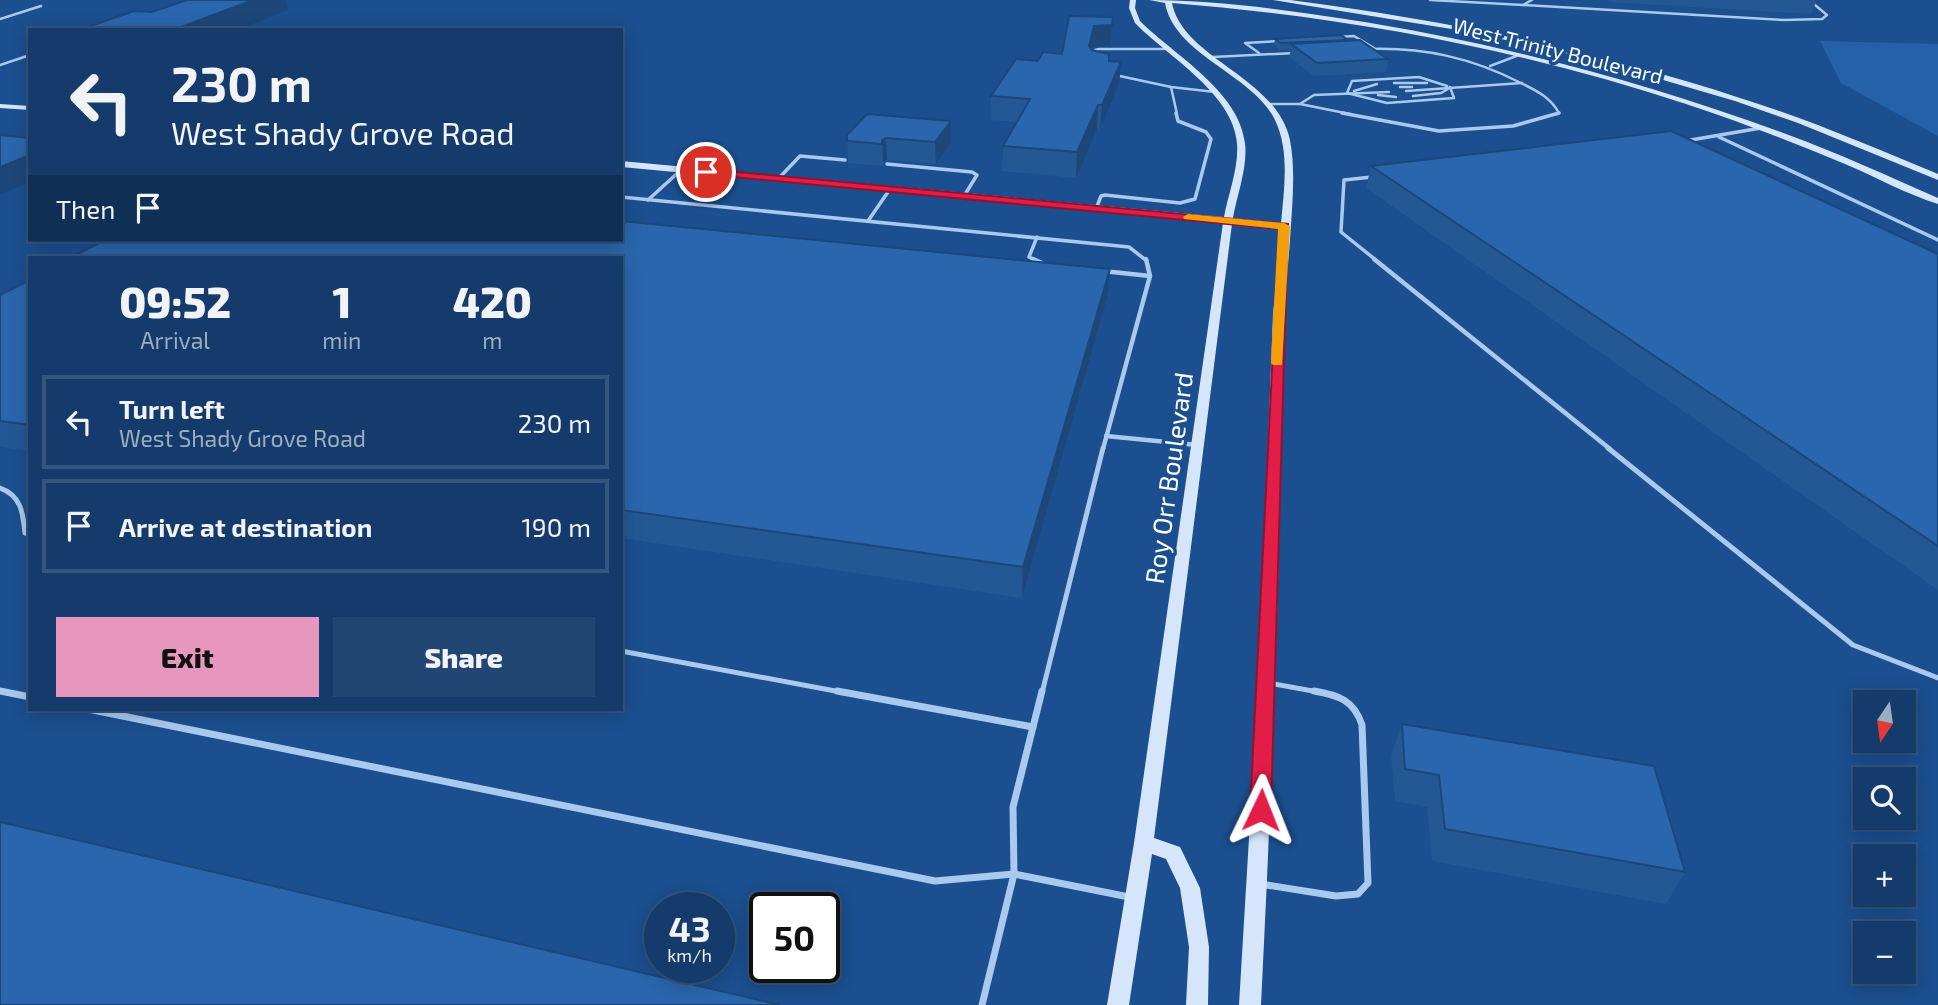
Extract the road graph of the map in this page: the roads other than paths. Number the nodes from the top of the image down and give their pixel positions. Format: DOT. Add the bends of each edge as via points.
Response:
graph roads {
  1 [pos="1133,0"];
  2 [pos="1152,0"];
  3 [pos="1168,0"];
  4 [pos="1276,0"];
  5 [pos="1431,0"];
  6 [pos="1532,0"];
  7 [pos="1809,0"];
  8 [pos="1523,5"];
  9 [pos="41,6"];
  10 [pos="1238,7"];
  11 [pos="1188,11"];
  12 [pos="0,19"];
  13 [pos="1326,38"];
  14 [pos="1286,40"];
  15 [pos="1543,46"];
  16 [pos="1374,48"];
  17 [pos="1164,49"];
  18 [pos="1361,49"];
  19 [pos="1298,52"];
  20 [pos="1261,55"];
  21 [pos="1519,55"];
  22 [pos="28,56"];
  23 [pos="1213,57"];
  24 [pos="1094,59"];
  25 [pos="0,65"];
  26 [pos="1490,65"];
  27 [pos="1110,74"];
  28 [pos="1394,83"];
  29 [pos="1522,83"];
  30 [pos="1377,84"];
  31 [pos="1171,87"];
  32 [pos="1400,87"];
  33 [pos="1383,88"];
  34 [pos="1450,88"];
  35 [pos="1406,91"];
  36 [pos="1215,92"];
  37 [pos="1389,92"];
  38 [pos="1347,93"];
  39 [pos="1413,96"];
  40 [pos="1396,97"];
  41 [pos="1267,104"];
  42 [pos="1300,104"];
  43 [pos="0,106"];
  44 [pos="28,108"];
  45 [pos="1762,128"];
  46 [pos="1719,137"];
  47 [pos="1678,142"];
  48 [pos="845,160"];
  49 [pos="623,164"];
  50 [pos="887,164"];
  51 [pos="682,170"];
  52 [pos="1378,176"];
  53 [pos="1938,177"];
  54 [pos="778,178"];
  55 [pos="890,189"];
  56 [pos="964,196"];
  57 [pos="623,197"];
  58 [pos="648,200"];
  59 [pos="1938,201"];
  60 [pos="1096,209"];
  61 [pos="868,221"];
  62 [pos="1228,221"];
  63 [pos="1284,226"];
  64 [pos="1037,237"];
  65 [pos="1938,240"];
  66 [pos="1047,264"];
  67 [pos="1096,271"];
  68 [pos="1150,276"];
  69 [pos="1106,436"];
  70 [pos="1198,445"];
  71 [pos="0,488"];
  72 [pos="28,534"];
  73 [pos="623,651"];
  74 [pos="1938,678"];
  75 [pos="1266,682"];
  76 [pos="0,691"];
  77 [pos="28,697"];
  78 [pos="98,711"];
  79 [pos="1033,727"];
  80 [pos="1144,843"];
  81 [pos="1014,874"];
  82 [pos="1257,884"];
  83 [pos="1135,898"];
  84 [pos="982,1005"];
  85 [pos="1118,1005"];
  86 [pos="1198,1005"];
  87 [pos="1250,1005"];
  1 -- 17 [label="main road, Roy Orr Boulevard" via="1137,22"];
  2 -- 3 [label="main road, West Trinity Boulevard"];
  3 -- 10 [label="main road, West Trinity Boulevard"];
  3 -- 23 [label="main road" via="1167,10 1181,32"];
  4 -- 15 [label="main road, West Trinity Boulevard" via="1398,17"];
  5 -- 8 [label="lane"];
  6 -- 8 [label="lane"];
  7 -- 8 [label="lane" via="1827,15 1784,20"];
  9 -- 12 [label="lane"];
  10 -- 11 [label="main road"];
  10 -- 21 [label="main road, West Trinity Boulevard" via="1421,34"];
  13 -- 16 [label="lane" via="1354,36"];
  14 -- 20 [label="lane" via="1245,43"];
  15 -- 21 [label="main road"];
  15 -- 53 [label="main road, West Trinity Boulevard" via="1801,121"];
  16 -- 18 [label="lane"];
  16 -- 26 [label="lane" via="1425,50"];
  17 -- 24 [label="lane" via="1099,49"];
  17 -- 36 [label="main road, Roy Orr Boulevard"];
  19 -- 20 [label="lane"];
  20 -- 23 [label="lane"];
  21 -- 26 [label="lane"];
  21 -- 45 [label="main road, West Trinity Boulevard" via="1591,72"];
  22 -- 25 [label="lane"];
  23 -- 41 [label="main road"];
  26 -- 29 [label="lane"];
  27 -- 31 [label="lane"];
  28 -- 34 [label="lane" via="1423,82"];
  29 -- 34 [label="lane"];
  29 -- 42 [label="lane" via="1552,100 1559,113 1544,121 1445,132"];
  30 -- 38 [label="lane"];
  31 -- 36 [label="lane"];
  31 -- 60 [label="lane" via="1178,121 1206,132 1211,139 1195,199 1181,202 1105,195"];
  32 -- 34 [label="lane"];
  33 -- 38 [label="lane"];
  34 -- 35 [label="lane"];
  34 -- 38 [label="lane" via="1419,77 1352,81"];
  34 -- 38 [label="lane" via="1454,99 1387,103"];
  34 -- 39 [label="lane"];
  36 -- 62 [label="main road, Roy Orr Boulevard" via="1230,111 1241,143"];
  37 -- 38 [label="lane"];
  38 -- 40 [label="lane"];
  38 -- 42 [label="lane" via="1314,94"];
  41 -- 42 [label="lane"];
  41 -- 63 [label="main road" via="1286,134"];
  43 -- 44 [label="main road"];
  45 -- 46 [label="lane"];
  45 -- 59 [label="main road, West Trinity Boulevard"];
  46 -- 47 [label="lane"];
  46 -- 65 [label="lane"];
  48 -- 54 [label="lane" via="800,156"];
  49 -- 51 [label="main road"];
  50 -- 56 [label="lane" via="972,172 977,175"];
  51 -- 54 [label="main road"];
  51 -- 58 [label="lane"];
  52 -- 74 [label="lane" via="1344,180 1341,232 1853,645"];
  54 -- 55 [label="main road"];
  55 -- 56 [label="main road"];
  55 -- 61 [label="lane"];
  56 -- 60 [label="main road"];
  57 -- 58 [label="lane"];
  58 -- 61 [label="lane"];
  60 -- 62 [label="main road"];
  61 -- 64 [label="lane"];
  62 -- 63 [label="main road"];
  62 -- 70 [label="main road, Roy Orr Boulevard"];
  63 -- 75 [label="main road"];
  64 -- 66 [label="lane" via="1029,257"];
  64 -- 68 [label="lane" via="1129,247 1150,263"];
  67 -- 68 [label="lane"];
  68 -- 69 [label="lane"];
  69 -- 70 [label="lane"];
  69 -- 79 [label="lane"];
  70 -- 80 [label="main road, Roy Orr Boulevard"];
  71 -- 72 [label="lane" via="21,503"];
  73 -- 79 [label="lane"];
  75 -- 82 [label="main road"];
  75 -- 82 [label="lane" via="1338,695 1357,709 1362,725 1368,883 1359,894 1336,896"];
  76 -- 77 [label="lane"];
  78 -- 81 [label="lane" via="934,881"];
  79 -- 81 [label="lane" via="1013,807"];
  80 -- 83 [label="main road, Roy Orr Boulevard"];
  80 -- 86 [label="main road" via="1173,853 1190,888 1199,947"];
  81 -- 83 [label="lane"];
  81 -- 84 [label="lane"];
  82 -- 87 [label="main road"];
  83 -- 85 [label="main road, Roy Orr Boulevard"];
}
